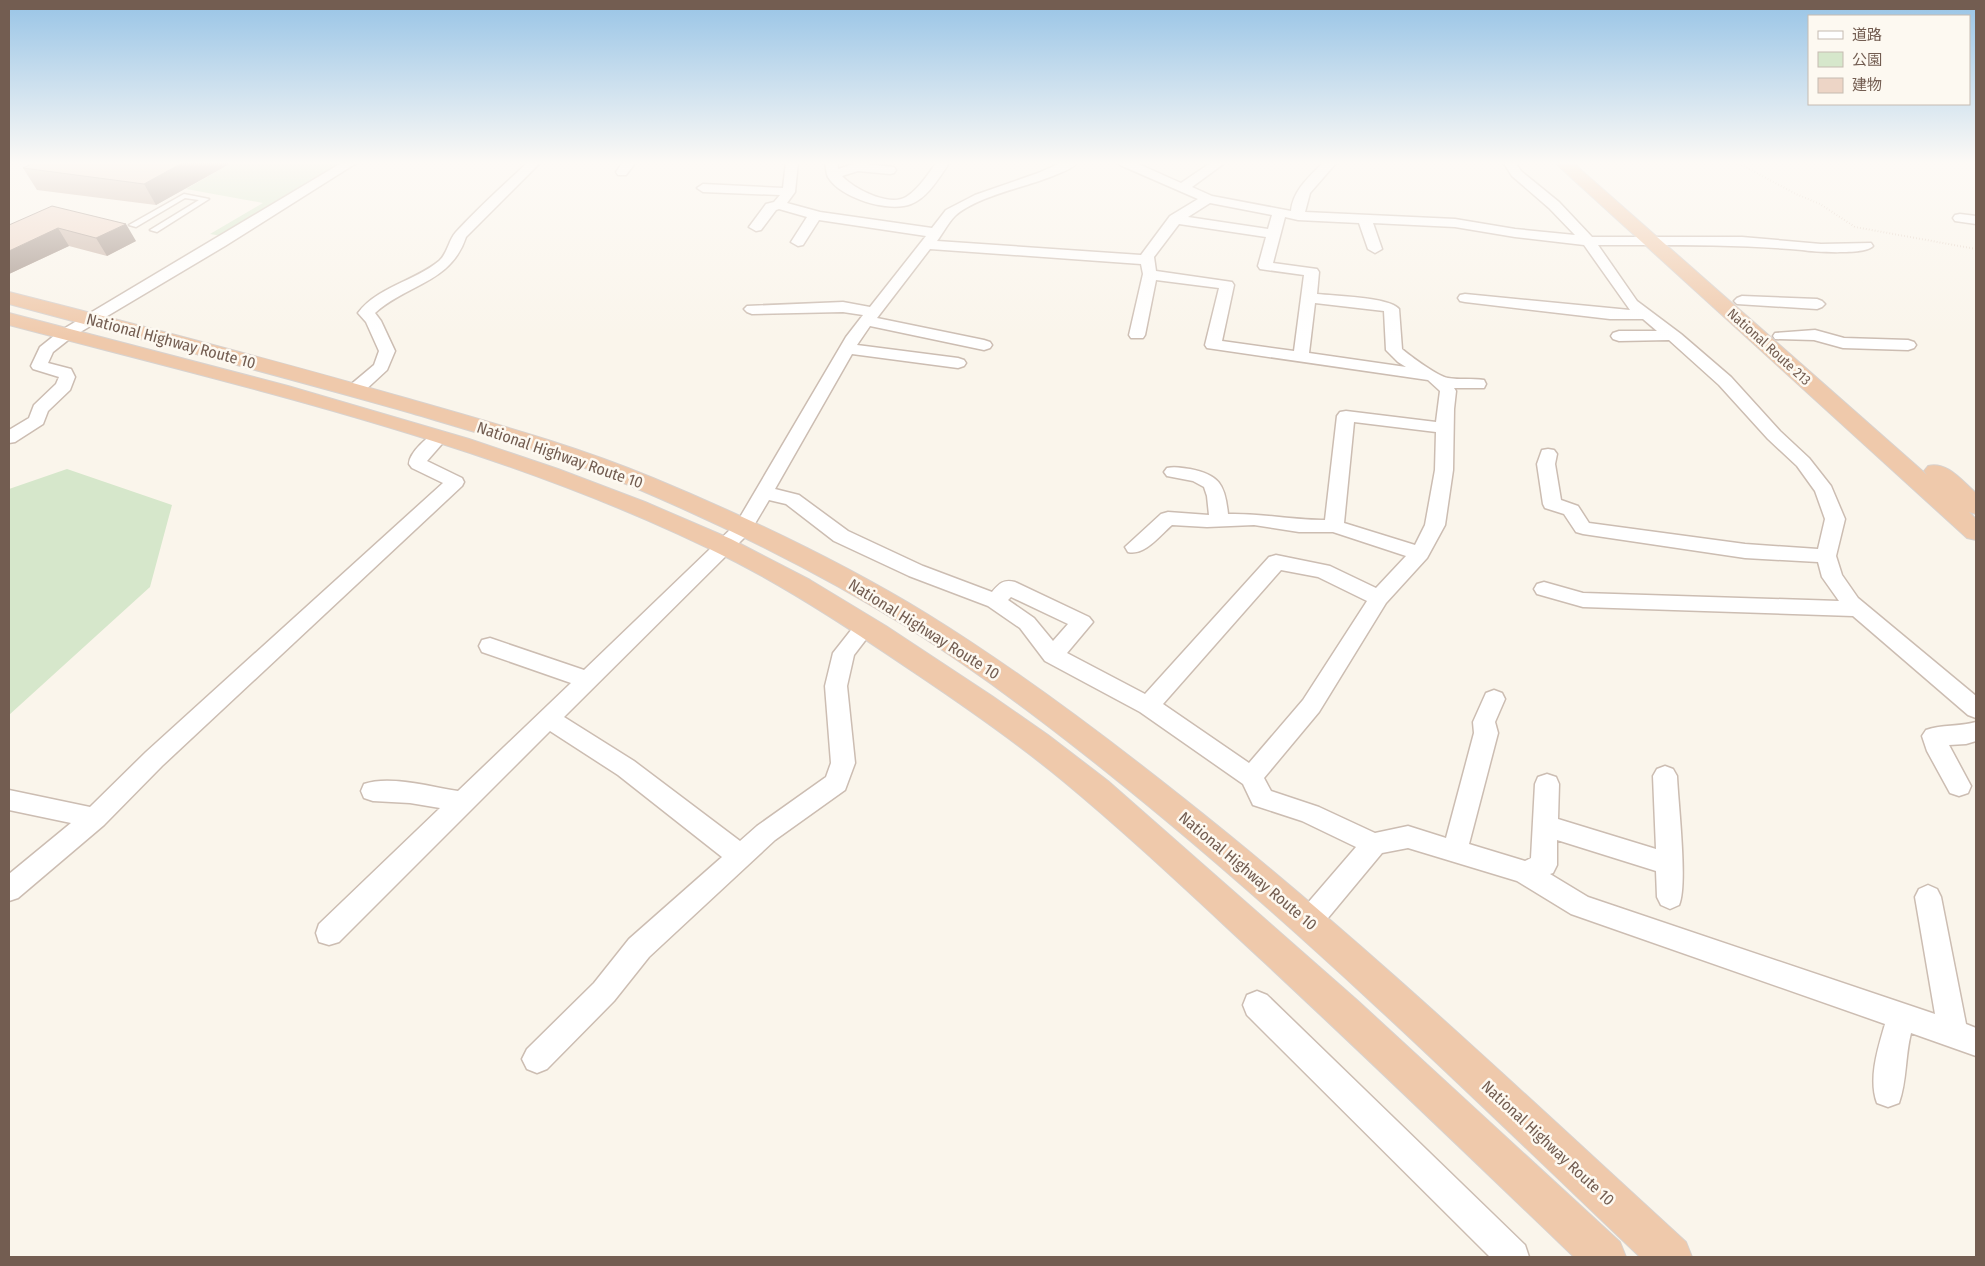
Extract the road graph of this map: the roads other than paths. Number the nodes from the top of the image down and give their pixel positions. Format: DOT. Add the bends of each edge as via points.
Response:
graph roads {
  1 [pos="141,221"];
  2 [pos="169,221"];
  3 [pos="255,221"];
  4 [pos="475,221"];
  5 [pos="760,221"];
  6 [pos="811,221"];
  7 [pos="844,221"];
  8 [pos="944,221"];
  9 [pos="1174,221"];
  10 [pos="1183,221"];
  11 [pos="1283,221"];
  12 [pos="1365,221"];
  13 [pos="1424,221"];
  14 [pos="1569,221"];
  15 [pos="1629,221"];
  16 [pos="1649,221"];
  17 [pos="134,225"];
  18 [pos="756,227"];
  19 [pos="154,230"];
  20 [pos="1273,234"];
  21 [pos="930,239"];
  22 [pos="1650,240"];
  23 [pos="1588,241"];
  24 [pos="1672,241"];
  25 [pos="798,242"];
  26 [pos="1866,246"];
  27 [pos="1375,249"];
  28 [pos="1148,268"];
  29 [pos="9,298"];
  30 [pos="1308,298"];
  31 [pos="1465,298"];
  32 [pos="1742,302"];
  33 [pos="1817,304"];
  34 [pos="752,309"];
  35 [pos="871,316"];
  36 [pos="1647,316"];
  37 [pos="9,319"];
  38 [pos="92,320"];
  39 [pos="66,334"];
  40 [pos="1136,335"];
  41 [pos="1671,335"];
  42 [pos="1620,336"];
  43 [pos="1781,336"];
  44 [pos="984,345"];
  45 [pos="1908,345"];
  46 [pos="848,349"];
  47 [pos="1301,358"];
  48 [pos="958,363"];
  49 [pos="1437,379"];
  50 [pos="1478,384"];
  51 [pos="355,390"];
  52 [pos="1445,428"];
  53 [pos="440,437"];
  54 [pos="9,438"];
  55 [pos="1548,454"];
  56 [pos="1173,472"];
  57 [pos="764,493"];
  58 [pos="1976,506"];
  59 [pos="1219,520"];
  60 [pos="1334,526"];
  61 [pos="1976,532"];
  62 [pos="733,537"];
  63 [pos="1135,547"];
  64 [pos="1420,552"];
  65 [pos="1826,556"];
  66 [pos="1544,589"];
  67 [pos="1379,598"];
  68 [pos="995,601"];
  69 [pos="1858,609"];
  70 [pos="866,625"];
  71 [pos="490,646"];
  72 [pos="1053,654"];
  73 [pos="587,680"];
  74 [pos="1494,699"];
  75 [pos="1148,706"];
  76 [pos="1976,708"];
  77 [pos="548,718"];
  78 [pos="1976,731"];
  79 [pos="1664,776"];
  80 [pos="1251,778"];
  81 [pos="1547,784"];
  82 [pos="1959,786"];
  83 [pos="373,791"];
  84 [pos="9,800"];
  85 [pos="463,802"];
  86 [pos="95,818"];
  87 [pos="1545,826"];
  88 [pos="1374,844"];
  89 [pos="1455,851"];
  90 [pos="740,856"];
  91 [pos="1669,864"];
  92 [pos="1525,872"];
  93 [pos="9,890"];
  94 [pos="1928,897"];
  95 [pos="1670,898"];
  96 [pos="1309,922"];
  97 [pos="329,933"];
  98 [pos="1257,1005"];
  99 [pos="1902,1016"];
  100 [pos="1965,1038"];
  101 [pos="537,1059"];
  102 [pos="1888,1092"];
  103 [pos="1513,1257"];
  104 [pos="1605,1257"];
  105 [pos="1672,1257"];
  1 -- 17 [label="lane"];
  2 -- 19 [label="lane"];
  3 -- 38 [label="street"];
  4 -- 51 [label="street" via="460,236 458,249 447,264 375,303 366,313 374,321 387,351 381,367"];
  5 -- 18 [label="street"];
  6 -- 25 [label="street"];
  7 -- 21 [label="street"];
  8 -- 21 [label="street"];
  9 -- 28 [label="street" via="1147,257"];
  10 -- 20 [label="street"];
  11 -- 20 [label="street"];
  12 -- 27 [label="street"];
  13 -- 23 [label="street"];
  14 -- 23 [label="street"];
  15 -- 22 [label="highway, National Route 213"];
  16 -- 24 [label="highway, National Route 213"];
  20 -- 30 [label="street" via="1265,266 1312,272"];
  21 -- 28 [label="street"];
  21 -- 35 [label="street"];
  22 -- 23 [label="street"];
  22 -- 24 [label="street"];
  22 -- 61 [label="highway, National Route 213"];
  23 -- 36 [label="street" via="1632,304"];
  24 -- 26 [label="street" via="1742,241 1821,248"];
  24 -- 32 [label="highway, National Route 213"];
  28 -- 40 [label="street"];
  28 -- 47 [label="street" via="1227,285 1213,345"];
  29 -- 38 [label="highway, National Highway Route 10"];
  30 -- 47 [label="street"];
  30 -- 49 [label="street" via="1391,309 1394,350"];
  31 -- 36 [label="street"];
  32 -- 33 [label="street"];
  32 -- 43 [label="highway, National Route 213"];
  34 -- 35 [label="street" via="842,307"];
  35 -- 44 [label="street"];
  35 -- 46 [label="street"];
  36 -- 41 [label="street"];
  37 -- 39 [label="highway, National Highway Route 10"];
  38 -- 39 [label="street"];
  38 -- 51 [label="highway, National Highway Route 10"];
  39 -- 53 [label="highway, National Highway Route 10"];
  39 -- 54 [label="street" via="46,350 39,366 65,372 64,386 40,409 37,420"];
  41 -- 42 [label="street"];
  41 -- 65 [label="street" via="1725,381 1803,462 1824,490 1835,518"];
  43 -- 45 [label="street" via="1815,335 1843,343"];
  43 -- 58 [label="highway, National Route 213"];
  46 -- 48 [label="street"];
  46 -- 57 [label="street"];
  47 -- 49 [label="street"];
  49 -- 50 [label="street"];
  49 -- 52 [label="street" via="1448,391"];
  51 -- 62 [label="highway, National Highway Route 10" via="516,436 597,464"];
  52 -- 60 [label="street" via="1346,416"];
  52 -- 64 [label="street" via="1444,470 1435,525"];
  53 -- 62 [label="highway, National Highway Route 10" via="629,505"];
  53 -- 86 [label="street" via="418,459 418,464 455,482 154,759"];
  55 -- 65 [label="street" via="1546,464 1552,504 1571,510 1583,528 1745,550"];
  56 -- 59 [label="street" via="1211,482 1217,491"];
  57 -- 62 [label="street"];
  57 -- 68 [label="street" via="792,499 840,536 916,571"];
  59 -- 60 [label="street" via="1254,519 1299,526"];
  59 -- 63 [label="street" via="1168,518"];
  60 -- 64 [label="street"];
  62 -- 70 [label="highway, National Highway Route 10"];
  62 -- 73 [label="street"];
  62 -- 96 [label="highway, National Highway Route 10" via="837,574 926,626 1027,694 1144,784"];
  64 -- 67 [label="street"];
  65 -- 69 [label="street" via="1832,577"];
  66 -- 69 [label="street" via="1583,600"];
  67 -- 75 [label="street" via="1324,571 1276,562"];
  67 -- 80 [label="street" via="1311,706"];
  68 -- 72 [label="street" via="1026,623"];
  68 -- 72 [label="street" via="1008,587 1082,622"];
  69 -- 76 [label="street"];
  70 -- 90 [label="street" via="844,653 836,686 843,763 836,783 766,833"];
  70 -- 104 [label="highway, National Highway Route 10" via="972,696 1072,770 1351,1019"];
  71 -- 73 [label="street"];
  72 -- 75 [label="street"];
  73 -- 77 [label="street"];
  74 -- 89 [label="street" via="1484,722 1486,733"];
  75 -- 80 [label="street"];
  77 -- 85 [label="street"];
  77 -- 90 [label="street" via="626,768"];
  78 -- 82 [label="street" via="1966,735 1934,736"];
  79 -- 91 [label="street"];
  80 -- 88 [label="street" via="1262,798 1310,814"];
  81 -- 87 [label="street"];
  83 -- 85 [label="street" via="410,793"];
  84 -- 86 [label="street"];
  85 -- 97 [label="street"];
  86 -- 93 [label="street"];
  87 -- 91 [label="street"];
  87 -- 92 [label="street" via="1544,865"];
  88 -- 89 [label="street" via="1408,837"];
  88 -- 96 [label="street"];
  89 -- 92 [label="street"];
  90 -- 101 [label="street" via="639,948 604,992"];
  91 -- 95 [label="street"];
  92 -- 99 [label="street" via="1580,906"];
  94 -- 100 [label="street"];
  96 -- 105 [label="highway, National Highway Route 10"];
  98 -- 103 [label="street"];
  99 -- 100 [label="street"];
  99 -- 102 [label="street" via="1892,1051"];
}
